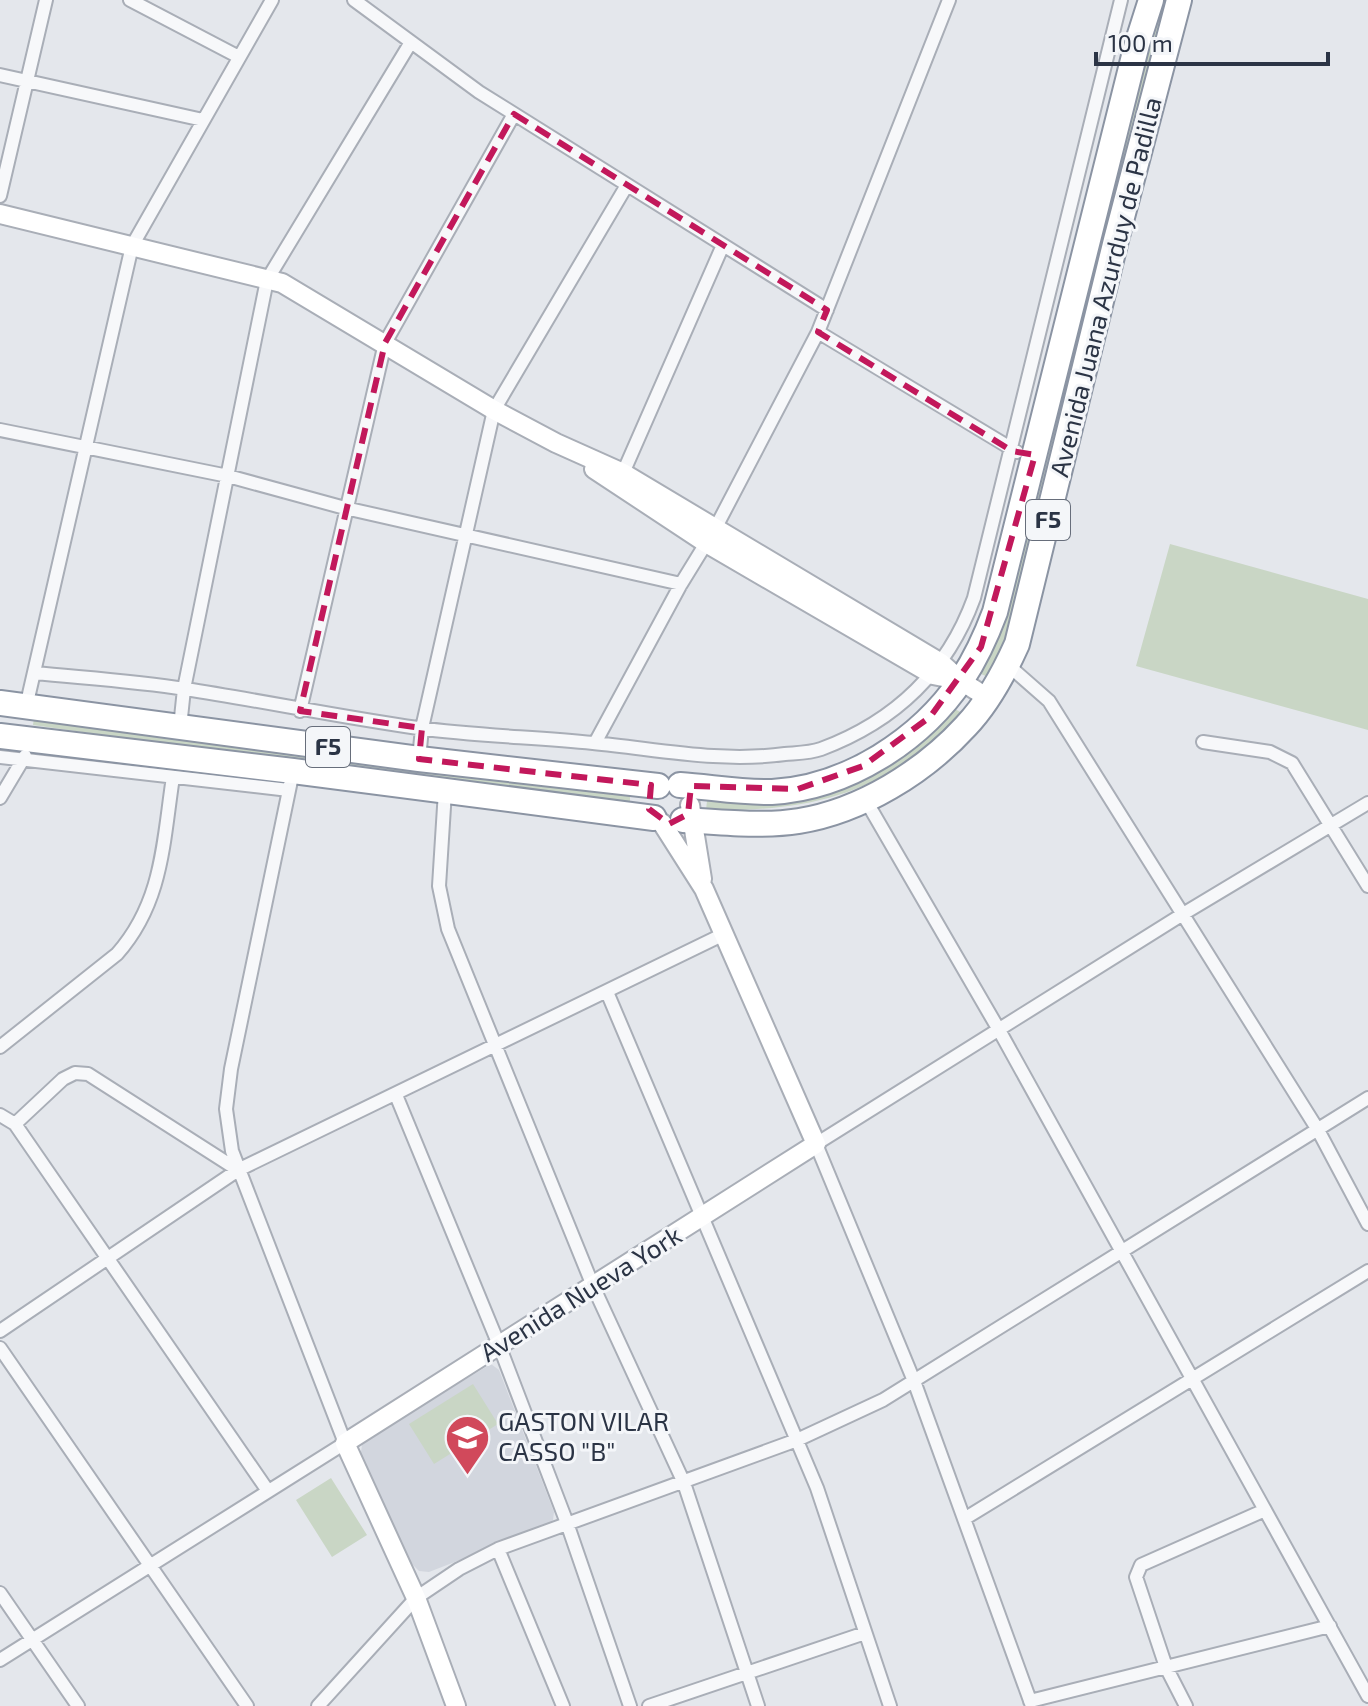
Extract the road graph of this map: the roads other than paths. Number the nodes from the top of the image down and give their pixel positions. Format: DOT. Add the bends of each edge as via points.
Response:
graph roads {
  1 [pos="46,0"];
  2 [pos="130,0"];
  3 [pos="272,0"];
  4 [pos="354,0"];
  5 [pos="949,0"];
  6 [pos="1121,0"];
  7 [pos="1134,0"];
  8 [pos="1151,0"];
  9 [pos="1179,0"];
  10 [pos="411,42"];
  11 [pos="1137,44"];
  12 [pos="239,57"];
  13 [pos="0,75"];
  14 [pos="25,81"];
  15 [pos="514,114"];
  16 [pos="203,120"];
  17 [pos="627,185"];
  18 [pos="0,196"];
  19 [pos="0,214"];
  20 [pos="723,245"];
  21 [pos="132,246"];
  22 [pos="267,280"];
  23 [pos="827,310"];
  24 [pos="818,332"];
  25 [pos="385,343"];
  26 [pos="494,410"];
  27 [pos="0,430"];
  28 [pos="556,443"];
  29 [pos="86,446"];
  30 [pos="1024,453"];
  31 [pos="623,473"];
  32 [pos="228,476"];
  33 [pos="345,508"];
  34 [pos="466,534"];
  35 [pos="711,535"];
  36 [pos="681,584"];
  37 [pos="1008,665"];
  38 [pos="937,669"];
  39 [pos="35,673"];
  40 [pos="961,681"];
  41 [pos="184,689"];
  42 [pos="988,698"];
  43 [pos="0,703"];
  44 [pos="26,707"];
  45 [pos="300,711"];
  46 [pos="180,727"];
  47 [pos="422,728"];
  48 [pos="0,736"];
  49 [pos="1203,742"];
  50 [pos="595,743"];
  51 [pos="29,750"];
  52 [pos="0,757"];
  53 [pos="419,759"];
  54 [pos="173,777"];
  55 [pos="291,780"];
  56 [pos="445,791"];
  57 [pos="0,798"];
  58 [pos="865,799"];
  59 [pos="1368,803"];
  60 [pos="674,808"];
  61 [pos="1330,825"];
  62 [pos="1368,886"];
  63 [pos="704,889"];
  64 [pos="1183,914"];
  65 [pos="724,934"];
  66 [pos="607,992"];
  67 [pos="999,1030"];
  68 [pos="496,1046"];
  69 [pos="0,1047"];
  70 [pos="396,1095"];
  71 [pos="1368,1098"];
  72 [pos="0,1115"];
  73 [pos="15,1124"];
  74 [pos="1318,1130"];
  75 [pos="816,1144"];
  76 [pos="238,1170"];
  77 [pos="702,1216"];
  78 [pos="1368,1224"];
  79 [pos="1122,1251"];
  80 [pos="107,1259"];
  81 [pos="1368,1271"];
  82 [pos="593,1286"];
  83 [pos="0,1331"];
  84 [pos="499,1345"];
  85 [pos="0,1348"];
  86 [pos="1193,1379"];
  87 [pos="914,1381"];
  88 [pos="797,1440"];
  89 [pos="345,1443"];
  90 [pos="684,1483"];
  91 [pos="268,1491"];
  92 [pos="1265,1510"];
  93 [pos="964,1519"];
  94 [pos="567,1523"];
  95 [pos="498,1549"];
  96 [pos="149,1566"];
  97 [pos="0,1593"];
  98 [pos="416,1598"];
  99 [pos="1330,1626"];
  100 [pos="865,1633"];
  101 [pos="31,1640"];
  102 [pos="0,1660"];
  103 [pos="1166,1667"];
  104 [pos="746,1673"];
  105 [pos="1368,1696"];
  106 [pos="1031,1703"];
  107 [pos="78,1706"];
  108 [pos="247,1706"];
  109 [pos="319,1706"];
  110 [pos="456,1706"];
  111 [pos="563,1706"];
  112 [pos="630,1706"];
  113 [pos="649,1706"];
  114 [pos="758,1706"];
  115 [pos="890,1706"];
  116 [pos="1186,1706"];
  1 -- 14 [label="street"];
  2 -- 12 [label="street"];
  3 -- 12 [label="street"];
  4 -- 10 [label="street"];
  5 -- 23 [label="street"];
  6 -- 30 [label="street"];
  7 -- 11 [label="highway"];
  8 -- 11 [label="highway, Avenida Juana Azurduy de Padilla / F5"];
  9 -- 37 [label="highway, Avenida Juana Azurduy de Padilla / F5" via="1024,619"];
  10 -- 15 [label="street"];
  10 -- 22 [label="street"];
  11 -- 30 [label="highway, Avenida Juana Azurduy de Padilla / F5"];
  12 -- 16 [label="street"];
  13 -- 14 [label="street"];
  14 -- 16 [label="street"];
  14 -- 18 [label="street"];
  15 -- 17 [label="street"];
  15 -- 25 [label="street"];
  16 -- 21 [label="street"];
  17 -- 20 [label="street"];
  17 -- 26 [label="street"];
  19 -- 21 [label="street"];
  20 -- 23 [label="street"];
  20 -- 31 [label="street"];
  21 -- 22 [label="street"];
  21 -- 29 [label="street"];
  22 -- 25 [label="street" via="282,283"];
  22 -- 32 [label="street"];
  23 -- 24 [label="street"];
  24 -- 30 [label="street"];
  24 -- 35 [label="street"];
  25 -- 26 [label="street"];
  25 -- 33 [label="street"];
  26 -- 28 [label="street"];
  26 -- 34 [label="street"];
  27 -- 29 [label="street"];
  28 -- 31 [label="street"];
  28 -- 35 [label="street"];
  29 -- 32 [label="street"];
  29 -- 39 [label="street"];
  30 -- 38 [label="street" via="964,627"];
  30 -- 40 [label="highway, Avenida Juana Azurduy de Padilla / F5" via="995,612"];
  31 -- 35 [label="street"];
  32 -- 33 [label="street"];
  32 -- 41 [label="street"];
  33 -- 34 [label="street"];
  33 -- 45 [label="street"];
  34 -- 36 [label="street"];
  34 -- 47 [label="street"];
  35 -- 36 [label="street"];
  35 -- 38 [label="street"];
  36 -- 50 [label="street"];
  37 -- 42 [label="highway, Avenida Juana Azurduy de Padilla / F5"];
  37 -- 64 [label="street" via="1049,701"];
  38 -- 40 [label="street"];
  38 -- 50 [label="street" via="906,701 819,750 752,758"];
  39 -- 41 [label="street"];
  39 -- 44 [label="street"];
  40 -- 42 [label="street"];
  40 -- 60 [label="highway, Avenida Juana Azurduy de Padilla / F5" via="898,745 838,778"];
  41 -- 45 [label="street"];
  41 -- 46 [label="street"];
  42 -- 58 [label="highway, Avenida Juana Azurduy de Padilla / F5" via="940,751"];
  43 -- 44 [label="highway, Avenida Juana Azurduy de Padilla / F5"];
  44 -- 46 [label="highway, Avenida Juana Azurduy de Padilla / F5"];
  45 -- 47 [label="street"];
  46 -- 53 [label="highway, Avenida Juana Azurduy de Padilla / F5"];
  47 -- 50 [label="street"];
  47 -- 53 [label="street"];
  48 -- 51 [label="highway, Avenida Juana Azurduy de Padilla / F5"];
  49 -- 61 [label="street" via="1270,752 1292,763"];
  51 -- 52 [label="street"];
  51 -- 54 [label="street"];
  51 -- 55 [label="highway, Avenida Juana Azurduy de Padilla / F5"];
  51 -- 57 [label="street"];
  53 -- 60 [label="highway, Avenida Juana Azurduy de Padilla / F5"];
  54 -- 55 [label="street"];
  54 -- 69 [label="street" via="157,886 133,935 117,954"];
  55 -- 56 [label="highway, Avenida Juana Azurduy de Padilla / F5"];
  55 -- 76 [label="street" via="231,1069 226,1109"];
  56 -- 60 [label="highway, Avenida Juana Azurduy de Padilla / F5"];
  56 -- 68 [label="street" via="439,862 442,909"];
  58 -- 60 [label="highway, Avenida Juana Azurduy de Padilla / F5" via="798,821 755,823"];
  58 -- 67 [label="street"];
  59 -- 61 [label="street"];
  60 -- 63 [label="street"];
  60 -- 63 [label="street"];
  61 -- 62 [label="street"];
  61 -- 64 [label="street"];
  63 -- 65 [label="street"];
  64 -- 67 [label="street"];
  64 -- 74 [label="street"];
  65 -- 66 [label="street"];
  65 -- 75 [label="street"];
  66 -- 68 [label="street"];
  66 -- 77 [label="street"];
  67 -- 75 [label="street"];
  67 -- 79 [label="street"];
  68 -- 70 [label="street"];
  68 -- 82 [label="street"];
  70 -- 76 [label="street"];
  70 -- 84 [label="street"];
  71 -- 74 [label="street"];
  72 -- 73 [label="street"];
  73 -- 76 [label="street" via="63,1079 88,1074"];
  73 -- 80 [label="street"];
  74 -- 78 [label="street"];
  74 -- 79 [label="street"];
  75 -- 77 [label="street, Avenida Nueva York"];
  75 -- 87 [label="street"];
  76 -- 80 [label="street"];
  76 -- 89 [label="street"];
  77 -- 82 [label="street, Avenida Nueva York"];
  77 -- 88 [label="street"];
  79 -- 86 [label="street"];
  79 -- 87 [label="street"];
  80 -- 83 [label="street"];
  80 -- 91 [label="street"];
  81 -- 86 [label="street"];
  82 -- 84 [label="street, Avenida Nueva York"];
  82 -- 90 [label="street"];
  84 -- 89 [label="street, Avenida Nueva York"];
  84 -- 94 [label="street"];
  85 -- 96 [label="street"];
  86 -- 92 [label="street"];
  86 -- 93 [label="street"];
  87 -- 88 [label="street"];
  87 -- 93 [label="street"];
  88 -- 90 [label="street"];
  88 -- 100 [label="street"];
  89 -- 91 [label="street"];
  89 -- 98 [label="street"];
  90 -- 94 [label="street"];
  90 -- 104 [label="street"];
  91 -- 96 [label="street"];
  92 -- 99 [label="street"];
  92 -- 103 [label="street" via="1141,1565 1136,1577"];
  93 -- 106 [label="street"];
  94 -- 95 [label="street"];
  94 -- 112 [label="street"];
  95 -- 98 [label="street"];
  95 -- 111 [label="street"];
  96 -- 101 [label="street"];
  96 -- 108 [label="street"];
  97 -- 101 [label="street"];
  98 -- 109 [label="street"];
  98 -- 110 [label="street"];
  99 -- 103 [label="street"];
  99 -- 105 [label="street"];
  100 -- 104 [label="street"];
  100 -- 115 [label="street"];
  101 -- 102 [label="street"];
  101 -- 107 [label="street"];
  103 -- 106 [label="street"];
  103 -- 116 [label="street"];
  104 -- 113 [label="street"];
  104 -- 114 [label="street"];
}
